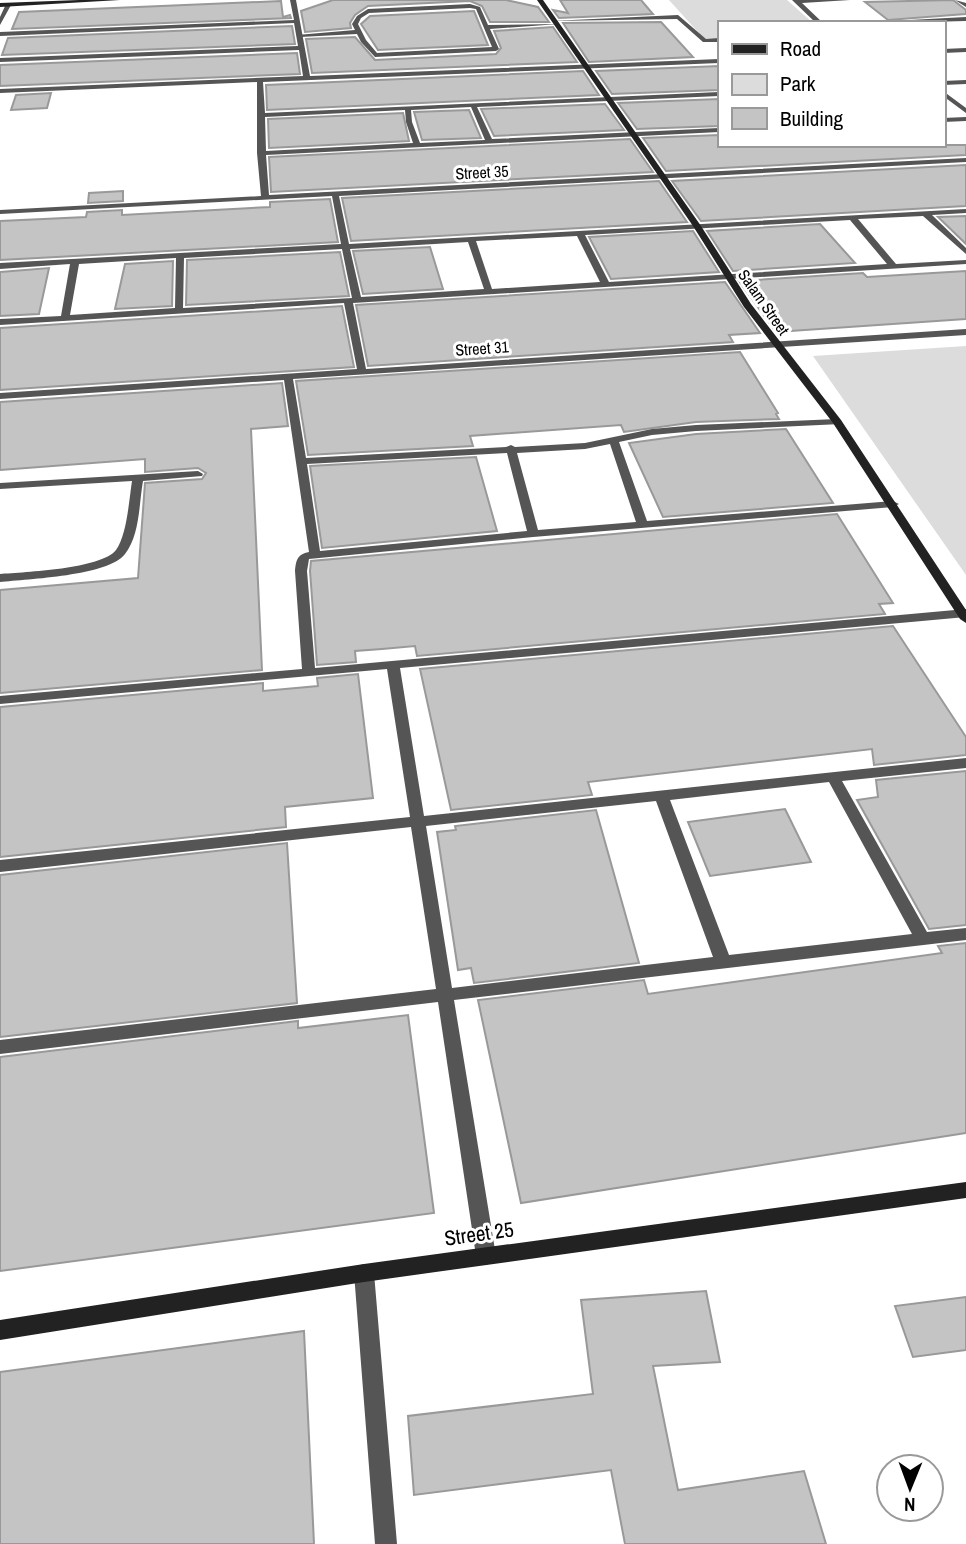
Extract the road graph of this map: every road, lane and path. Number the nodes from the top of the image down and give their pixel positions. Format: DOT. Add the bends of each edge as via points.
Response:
graph roads {
  1 [pos="117,0"];
  2 [pos="293,0"];
  3 [pos="411,0"];
  4 [pos="540,0"];
  5 [pos="847,0"];
  6 [pos="958,0"];
  7 [pos="796,1"];
  8 [pos="9,2"];
  9 [pos="0,5"];
  10 [pos="966,5"];
  11 [pos="413,9"];
  12 [pos="966,19"];
  13 [pos="298,21"];
  14 [pos="818,21"];
  15 [pos="928,21"];
  16 [pos="555,22"];
  17 [pos="0,23"];
  18 [pos="487,27"];
  19 [pos="358,32"];
  20 [pos="0,34"];
  21 [pos="300,35"];
  22 [pos="718,40"];
  23 [pos="302,48"];
  24 [pos="966,50"];
  25 [pos="945,51"];
  26 [pos="434,53"];
  27 [pos="0,60"];
  28 [pos="718,61"];
  29 [pos="587,68"];
  30 [pos="446,73"];
  31 [pos="307,79"];
  32 [pos="260,82"];
  33 [pos="966,82"];
  34 [pos="945,83"];
  35 [pos="0,91"];
  36 [pos="718,94"];
  37 [pos="945,95"];
  38 [pos="610,99"];
  39 [pos="473,106"];
  40 [pos="408,108"];
  41 [pos="966,111"];
  42 [pos="263,115"];
  43 [pos="966,119"];
  44 [pos="945,120"];
  45 [pos="718,130"];
  46 [pos="634,135"];
  47 [pos="490,142"];
  48 [pos="417,145"];
  49 [pos="261,153"];
  50 [pos="966,160"];
  51 [pos="663,177"];
  52 [pos="335,195"];
  53 [pos="265,198"];
  54 [pos="966,211"];
  55 [pos="0,212"];
  56 [pos="926,214"];
  57 [pos="853,218"];
  58 [pos="697,226"];
  59 [pos="580,234"];
  60 [pos="471,240"];
  61 [pos="346,246"];
  62 [pos="966,252"];
  63 [pos="180,256"];
  64 [pos="75,262"];
  65 [pos="966,262"];
  66 [pos="0,266"];
  67 [pos="894,267"];
  68 [pos="729,277"];
  69 [pos="606,285"];
  70 [pos="489,292"];
  71 [pos="353,301"];
  72 [pos="178,311"];
  73 [pos="65,318"];
  74 [pos="0,322"];
  75 [pos="966,332"];
  76 [pos="777,345"];
  77 [pos="362,371"];
  78 [pos="288,376"];
  79 [pos="0,396"];
  80 [pos="837,422"];
  81 [pos="614,442"];
  82 [pos="511,449"];
  83 [pos="300,461"];
  84 [pos="198,474"];
  85 [pos="138,479"];
  86 [pos="0,486"];
  87 [pos="893,505"];
  88 [pos="643,525"];
  89 [pos="533,534"];
  90 [pos="315,554"];
  91 [pos="0,578"];
  92 [pos="965,615"];
  93 [pos="393,664"];
  94 [pos="309,673"];
  95 [pos="0,700"];
  96 [pos="966,764"];
  97 [pos="833,777"];
  98 [pos="662,797"];
  99 [pos="418,820"];
  100 [pos="0,866"];
  101 [pos="966,934"];
  102 [pos="923,939"];
  103 [pos="723,962"];
  104 [pos="445,996"];
  105 [pos="0,1047"];
  106 [pos="966,1190"];
  107 [pos="486,1256"];
  108 [pos="364,1273"];
  109 [pos="0,1330"];
  110 [pos="386,1544"];
  1 -- 8 [label="street"];
  2 -- 13 [label="street"];
  3 -- 11 [label="street"];
  4 -- 16 [label="street, Salam Street"];
  5 -- 7 [label="street"];
  6 -- 10 [label="street"];
  7 -- 14 [label="street"];
  8 -- 9 [label="street"];
  8 -- 17 [label="street"];
  11 -- 18 [label="street" via="474,6"];
  11 -- 19 [label="street" via="364,13 355,24"];
  12 -- 15 [label="street"];
  13 -- 20 [label="street"];
  13 -- 21 [label="street"];
  16 -- 18 [label="street"];
  16 -- 22 [label="street" via="678,17 705,41"];
  16 -- 29 [label="street, Salam Street"];
  18 -- 26 [label="street" via="496,49"];
  19 -- 21 [label="street"];
  19 -- 26 [label="street" via="375,55"];
  21 -- 23 [label="street"];
  23 -- 27 [label="street"];
  23 -- 31 [label="street"];
  24 -- 25 [label="street"];
  26 -- 30 [label="street"];
  28 -- 29 [label="street"];
  29 -- 30 [label="street"];
  29 -- 38 [label="street, Salam Street"];
  30 -- 31 [label="street"];
  31 -- 32 [label="street"];
  32 -- 35 [label="street"];
  32 -- 42 [label="street"];
  33 -- 34 [label="street"];
  36 -- 38 [label="street"];
  37 -- 41 [label="street"];
  38 -- 39 [label="street"];
  38 -- 46 [label="street, Salam Street"];
  39 -- 40 [label="street"];
  39 -- 47 [label="street"];
  40 -- 42 [label="street"];
  40 -- 48 [label="street"];
  42 -- 49 [label="street"];
  43 -- 44 [label="street"];
  45 -- 46 [label="street"];
  46 -- 47 [label="street"];
  46 -- 51 [label="street, Salam Street"];
  47 -- 48 [label="street"];
  48 -- 49 [label="street"];
  49 -- 53 [label="street"];
  50 -- 51 [label="street, Street 35"];
  51 -- 52 [label="street, Street 35"];
  51 -- 58 [label="street, Salam Street"];
  52 -- 53 [label="street, Street 35"];
  52 -- 61 [label="street"];
  53 -- 55 [label="street, Street 35"];
  54 -- 56 [label="street"];
  56 -- 57 [label="street"];
  56 -- 62 [label="street"];
  57 -- 58 [label="street"];
  57 -- 67 [label="street"];
  58 -- 59 [label="street"];
  58 -- 68 [label="street, Salam Street"];
  59 -- 60 [label="street"];
  59 -- 69 [label="street"];
  60 -- 61 [label="street"];
  60 -- 70 [label="street"];
  61 -- 63 [label="street"];
  61 -- 71 [label="street"];
  63 -- 64 [label="street"];
  63 -- 72 [label="street"];
  64 -- 66 [label="street"];
  64 -- 73 [label="street"];
  65 -- 67 [label="street"];
  67 -- 68 [label="street"];
  68 -- 69 [label="street"];
  68 -- 76 [label="street, Salam Street"];
  69 -- 70 [label="street"];
  70 -- 71 [label="street"];
  71 -- 72 [label="street"];
  71 -- 77 [label="street"];
  72 -- 73 [label="street"];
  73 -- 74 [label="street"];
  75 -- 76 [label="street, Street 31"];
  76 -- 77 [label="street, Street 31"];
  76 -- 80 [label="street, Salam Street"];
  77 -- 78 [label="street, Street 31"];
  78 -- 79 [label="street, Street 31"];
  78 -- 83 [label="street"];
  80 -- 81 [label="street" via="696,428"];
  80 -- 87 [label="street, Salam Street"];
  81 -- 82 [label="street"];
  81 -- 88 [label="street"];
  82 -- 83 [label="street"];
  82 -- 89 [label="street"];
  83 -- 90 [label="street"];
  84 -- 85 [label="street"];
  85 -- 86 [label="street"];
  85 -- 91 [label="street" via="118,556 99,565"];
  87 -- 88 [label="street"];
  87 -- 92 [label="street, Salam Street"];
  88 -- 89 [label="street"];
  89 -- 90 [label="street"];
  90 -- 94 [label="street" via="302,560 301,571"];
  92 -- 93 [label="street"];
  93 -- 94 [label="street"];
  93 -- 99 [label="street"];
  94 -- 95 [label="street"];
  96 -- 97 [label="street"];
  97 -- 98 [label="street"];
  97 -- 102 [label="street"];
  98 -- 99 [label="street"];
  98 -- 103 [label="street"];
  99 -- 100 [label="street"];
  99 -- 104 [label="street"];
  101 -- 102 [label="street"];
  102 -- 103 [label="street"];
  103 -- 104 [label="street"];
  104 -- 105 [label="street"];
  104 -- 107 [label="street"];
  106 -- 107 [label="street, Street 25"];
  107 -- 108 [label="street, Street 25"];
  108 -- 109 [label="street, Street 25"];
  108 -- 110 [label="street"];
}
